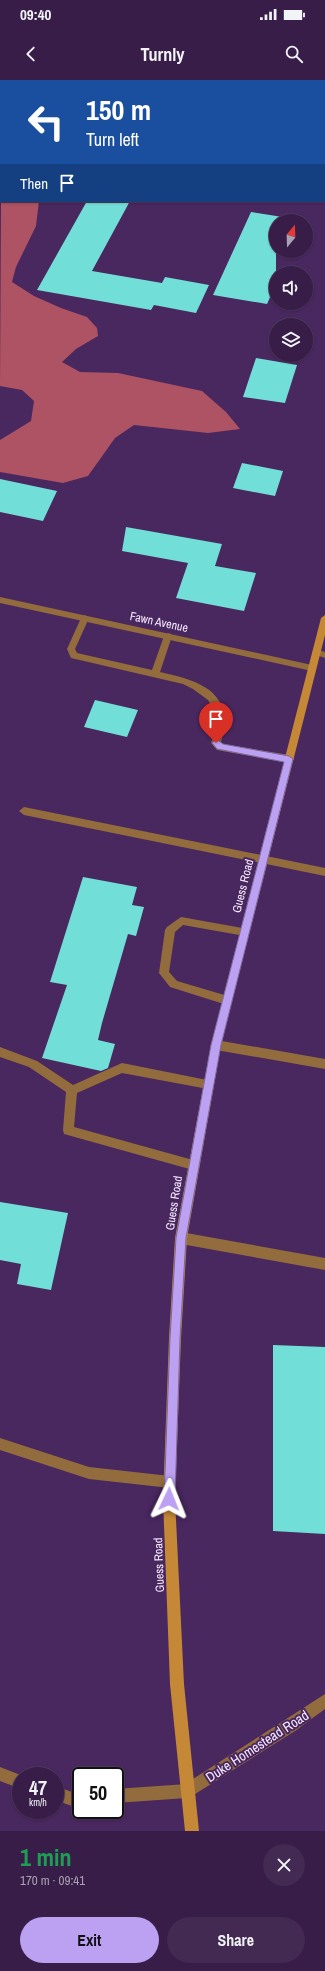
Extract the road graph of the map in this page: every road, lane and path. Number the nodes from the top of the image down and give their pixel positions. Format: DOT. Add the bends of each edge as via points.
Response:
graph roads {
  1 [pos="0,600"];
  2 [pos="85,618"];
  3 [pos="325,618"];
  4 [pos="168,636"];
  5 [pos="321,653"];
  6 [pos="312,668"];
  7 [pos="155,674"];
  8 [pos="289,759"];
  9 [pos="24,811"];
  10 [pos="264,858"];
  11 [pos="325,872"];
  12 [pos="245,932"];
  13 [pos="227,1000"];
  14 [pos="216,1045"];
  15 [pos="0,1052"];
  16 [pos="325,1064"];
  17 [pos="208,1084"];
  18 [pos="72,1090"];
  19 [pos="193,1165"];
  20 [pos="181,1238"];
  21 [pos="325,1264"];
  22 [pos="0,1444"];
  23 [pos="170,1482"];
  24 [pos="325,1700"];
  25 [pos="0,1774"];
  26 [pos="12,1779"];
  27 [pos="187,1791"];
  28 [pos="124,1795"];
  29 [pos="192,1831"];
  1 -- 2 [label="street, Fawn Avenue"];
  2 -- 4 [label="street, Fawn Avenue"];
  2 -- 7 [label="street" via="71,649 74,656"];
  3 -- 5 [label="main road, Guess Road"];
  4 -- 6 [label="street, Fawn Avenue"];
  4 -- 7 [label="street"];
  5 -- 6 [label="main road, Guess Road"];
  6 -- 8 [label="main road, Guess Road"];
  7 -- 8 [label="street" via="185,681 201,689 218,705 222,727 216,743 220,747"];
  8 -- 10 [label="main road, Guess Road"];
  9 -- 10 [label="street"];
  10 -- 11 [label="street"];
  10 -- 12 [label="main road, Guess Road"];
  12 -- 13 [label="main road, Guess Road"];
  12 -- 13 [label="street" via="181,920 170,930 164,973 174,984"];
  13 -- 14 [label="main road, Guess Road"];
  14 -- 16 [label="street"];
  14 -- 17 [label="main road, Guess Road"];
  15 -- 18 [label="street" via="33,1064"];
  17 -- 18 [label="street" via="122,1068"];
  17 -- 19 [label="main road, Guess Road"];
  18 -- 19 [label="street" via="68,1130"];
  19 -- 20 [label="main road, Guess Road"];
  20 -- 21 [label="street"];
  20 -- 23 [label="main road, Guess Road"];
  22 -- 23 [label="street" via="89,1473"];
  23 -- 27 [label="main road, Guess Road" via="177,1684"];
  24 -- 27 [label="street, Duke Homestead Road" via="290,1726"];
  25 -- 26 [label="street"];
  27 -- 28 [label="street"];
  27 -- 29 [label="main road, Guess Road"];
}
